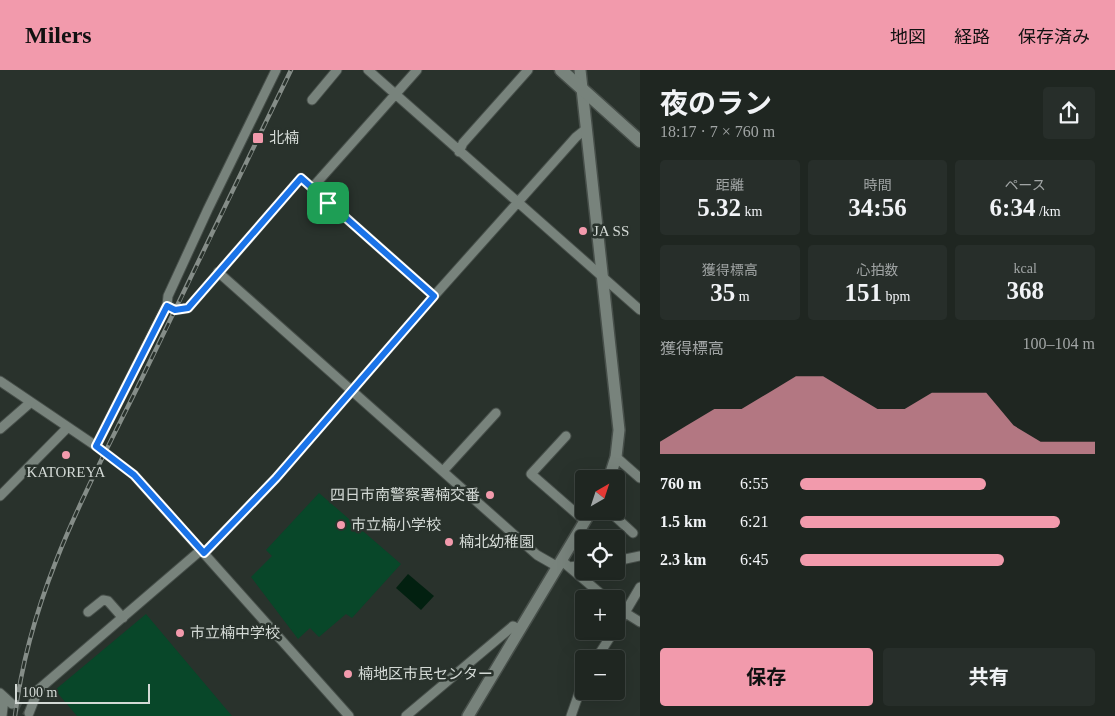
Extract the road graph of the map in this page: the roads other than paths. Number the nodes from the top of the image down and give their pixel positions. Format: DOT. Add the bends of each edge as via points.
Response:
graph roads {
  1 [pos="276,70"];
  2 [pos="337,70"];
  3 [pos="368,70"];
  4 [pos="417,70"];
  5 [pos="528,70"];
  6 [pos="561,70"];
  7 [pos="580,70"];
  8 [pos="582,88"];
  9 [pos="396,94"];
  10 [pos="312,100"];
  11 [pos="586,130"];
  12 [pos="640,141"];
  13 [pos="459,152"];
  14 [pos="312,188"];
  15 [pos="517,203"];
  16 [pos="218,272"];
  17 [pos="603,277"];
  18 [pos="434,296"];
  19 [pos="167,306"];
  20 [pos="640,310"];
  21 [pos="0,381"];
  22 [pos="353,391"];
  23 [pos="31,402"];
  24 [pos="496,413"];
  25 [pos="68,427"];
  26 [pos="0,429"];
  27 [pos="566,436"];
  28 [pos="96,446"];
  29 [pos="616,456"];
  30 [pos="612,470"];
  31 [pos="443,471"];
  32 [pos="638,473"];
  33 [pos="0,496"];
  34 [pos="575,506"];
  35 [pos="586,520"];
  36 [pos="619,520"];
  37 [pos="633,533"];
  38 [pos="203,552"];
  39 [pos="640,556"];
  40 [pos="625,559"];
  41 [pos="563,565"];
  42 [pos="575,565"];
  43 [pos="640,587"];
  44 [pos="595,590"];
  45 [pos="88,612"];
  46 [pos="625,614"];
  47 [pos="122,618"];
  48 [pos="640,622"];
  49 [pos="520,630"];
  50 [pos="5,699"];
  51 [pos="577,700"];
  52 [pos="30,713"];
  53 [pos="2,716"];
  54 [pos="349,716"];
  55 [pos="406,716"];
  56 [pos="468,716"];
  57 [pos="571,716"];
  1 -- 19 [label="street" via="208,209 168,296"];
  2 -- 10 [label="street"];
  3 -- 9 [label="street"];
  4 -- 9 [label="street"];
  5 -- 13 [label="street"];
  6 -- 8 [label="main road"];
  7 -- 8 [label="street"];
  8 -- 11 [label="street"];
  8 -- 12 [label="main road"];
  9 -- 13 [label="street"];
  9 -- 14 [label="street"];
  11 -- 15 [label="street"];
  11 -- 17 [label="street"];
  13 -- 15 [label="street"];
  14 -- 16 [label="street" via="301,178"];
  14 -- 18 [label="street"];
  15 -- 17 [label="street"];
  15 -- 18 [label="street"];
  16 -- 19 [label="street" via="188,308 175,310"];
  16 -- 22 [label="street"];
  17 -- 20 [label="street"];
  17 -- 29 [label="street" via="619,430"];
  18 -- 22 [label="street"];
  19 -- 28 [label="street"];
  21 -- 23 [label="street"];
  22 -- 31 [label="street"];
  22 -- 38 [label="street" via="276,478"];
  23 -- 25 [label="street"];
  23 -- 26 [label="street"];
  24 -- 31 [label="street"];
  25 -- 28 [label="street"];
  25 -- 33 [label="street"];
  27 -- 34 [label="street" via="531,474"];
  28 -- 38 [label="street" via="134,475"];
  29 -- 30 [label="street"];
  29 -- 32 [label="street"];
  31 -- 41 [label="street" via="537,555"];
  35 -- 41 [label="street"];
  36 -- 37 [label="street"];
  38 -- 47 [label="street"];
  38 -- 54 [label="street"];
  39 -- 40 [label="street"];
  41 -- 42 [label="street"];
  41 -- 44 [label="street"];
  41 -- 49 [label="street"];
  43 -- 46 [label="street"];
  45 -- 47 [label="street" via="103,600 108,601"];
  46 -- 48 [label="street"];
  47 -- 52 [label="street" via="38,690"];
  49 -- 55 [label="street" via="513,626"];
  49 -- 56 [label="street"];
  50 -- 53 [label="street"];
  51 -- 57 [label="street"];
}
